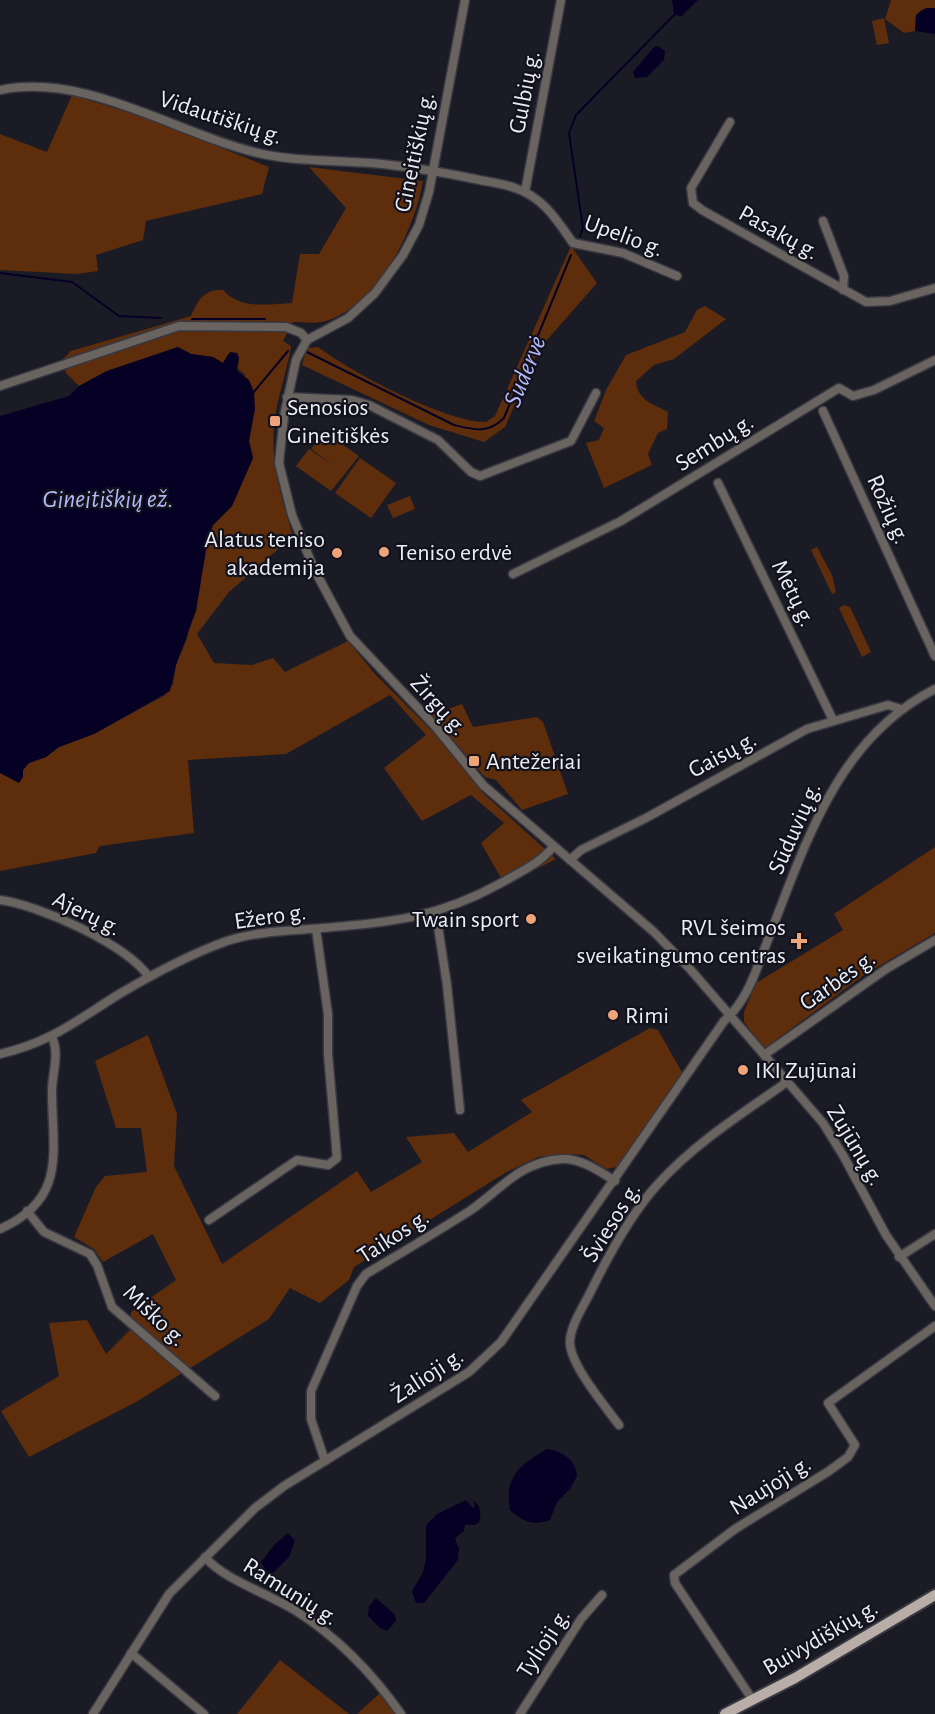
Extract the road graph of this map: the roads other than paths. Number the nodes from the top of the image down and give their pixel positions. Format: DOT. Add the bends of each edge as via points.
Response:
graph roads {
  1 [pos="465,0"];
  2 [pos="561,0"];
  3 [pos="0,90"];
  4 [pos="730,122"];
  5 [pos="434,171"];
  6 [pos="525,192"];
  7 [pos="823,221"];
  8 [pos="677,276"];
  9 [pos="935,288"];
  10 [pos="843,290"];
  11 [pos="307,340"];
  12 [pos="935,360"];
  13 [pos="0,386"];
  14 [pos="596,393"];
  15 [pos="287,397"];
  16 [pos="823,411"];
  17 [pos="718,483"];
  18 [pos="513,574"];
  19 [pos="935,656"];
  20 [pos="935,689"];
  21 [pos="901,709"];
  22 [pos="833,720"];
  23 [pos="553,847"];
  24 [pos="570,860"];
  25 [pos="0,900"];
  26 [pos="436,913"];
  27 [pos="316,929"];
  28 [pos="935,940"];
  29 [pos="149,977"];
  30 [pos="730,1015"];
  31 [pos="52,1037"];
  32 [pos="0,1054"];
  33 [pos="764,1055"];
  34 [pos="788,1082"];
  35 [pos="460,1110"];
  36 [pos="615,1181"];
  37 [pos="27,1211"];
  38 [pos="209,1220"];
  39 [pos="0,1229"];
  40 [pos="935,1234"];
  41 [pos="899,1257"];
  42 [pos="935,1306"];
  43 [pos="935,1326"];
  44 [pos="215,1396"];
  45 [pos="620,1425"];
  46 [pos="325,1461"];
  47 [pos="205,1557"];
  48 [pos="602,1595"];
  49 [pos="935,1595"];
  50 [pos="130,1653"];
  51 [pos="752,1699"];
  52 [pos="93,1714"];
  53 [pos="204,1714"];
  54 [pos="401,1714"];
  55 [pos="520,1714"];
  56 [pos="725,1714"];
  1 -- 5 [label="street, Gineitiškių g."];
  2 -- 6 [label="street, Gulbių g."];
  3 -- 5 [label="street, Vidautiškių g." via="71,91 100,97 259,153"];
  4 -- 10 [label="street, Pasakų g." via="691,188 693,203"];
  5 -- 6 [label="street, Upelio g."];
  5 -- 11 [label="street, Gineitiškių g." via="419,225 385,282 353,315"];
  6 -- 8 [label="street, Upelio g." via="545,205 573,243 624,253"];
  7 -- 10 [label="street" via="844,276"];
  9 -- 10 [label="street, Pasakų g." via="875,303"];
  11 -- 13 [label="street" via="286,327 179,326"];
  11 -- 15 [label="street, Žirgų g." via="296,360"];
  12 -- 18 [label="street, Sembų g." via="874,390 852,396 838,388 621,521"];
  14 -- 15 [label="street" via="571,441 480,476 438,440 369,405 352,400"];
  15 -- 23 [label="street, Žirgų g." via="280,454 284,486 304,547 345,629 434,725 483,785"];
  16 -- 19 [label="street, Rožių g."];
  17 -- 22 [label="street, Mėtų g."];
  20 -- 21 [label="street, Sūduvių g."];
  21 -- 22 [label="street, Gaisų g." via="888,705"];
  21 -- 30 [label="street, Sūduvių g." via="856,752 832,789 748,991"];
  22 -- 24 [label="street, Gaisų g." via="807,729 581,850"];
  23 -- 24 [label="street, Žirgų g."];
  23 -- 26 [label="street, Ežero g." via="537,863"];
  24 -- 30 [label="street, Žirgų g." via="654,932"];
  25 -- 29 [label="street, Ajerų g." via="29,907 102,938"];
  26 -- 27 [label="street, Ežero g." via="384,923"];
  26 -- 35 [label="street"];
  27 -- 29 [label="street, Ežero g." via="269,932 231,940"];
  27 -- 38 [label="street" via="328,1014 327,1054 337,1158 328,1165 297,1160"];
  28 -- 33 [label="street, Garbės g." via="868,981"];
  29 -- 31 [label="street, Ežero g."];
  30 -- 33 [label="street, Zujūnų g."];
  30 -- 36 [label="street, Žalioji g."];
  31 -- 32 [label="street, Ežero g."];
  31 -- 37 [label="street" via="56,1051 52,1092 55,1161 47,1187"];
  33 -- 34 [label="street, Zujūnų g."];
  34 -- 41 [label="street, Zujūnų g." via="834,1139"];
  34 -- 45 [label="street, Šviesos g." via="722,1128 656,1186 623,1234 581,1310 570,1345 590,1387"];
  36 -- 46 [label="street, Žalioji g." via="495,1349 469,1372"];
  36 -- 46 [label="street, Taikos g." via="574,1160 530,1167 501,1183 474,1208 366,1274 357,1286 311,1391 311,1419"];
  37 -- 39 [label="street"];
  37 -- 44 [label="street, Miško g." via="44,1232 90,1254 112,1307"];
  40 -- 41 [label="street"];
  41 -- 42 [label="street, Zujūnų g."];
  43 -- 51 [label="street, Naujoji g." via="828,1403 855,1445 848,1457 735,1529 674,1575 675,1583"];
  46 -- 47 [label="street, Žalioji g." via="255,1508"];
  47 -- 50 [label="street, Žalioji g." via="169,1594"];
  47 -- 54 [label="street, Ramunių g." via="223,1572 268,1594 327,1633 373,1676"];
  48 -- 55 [label="street, Tylioji g." via="581,1618"];
  49 -- 51 [label="main road, Buivydiškių g."];
  50 -- 52 [label="street, Žalioji g."];
  50 -- 53 [label="street"];
  51 -- 56 [label="main road, Buivydiškių g."];
}
